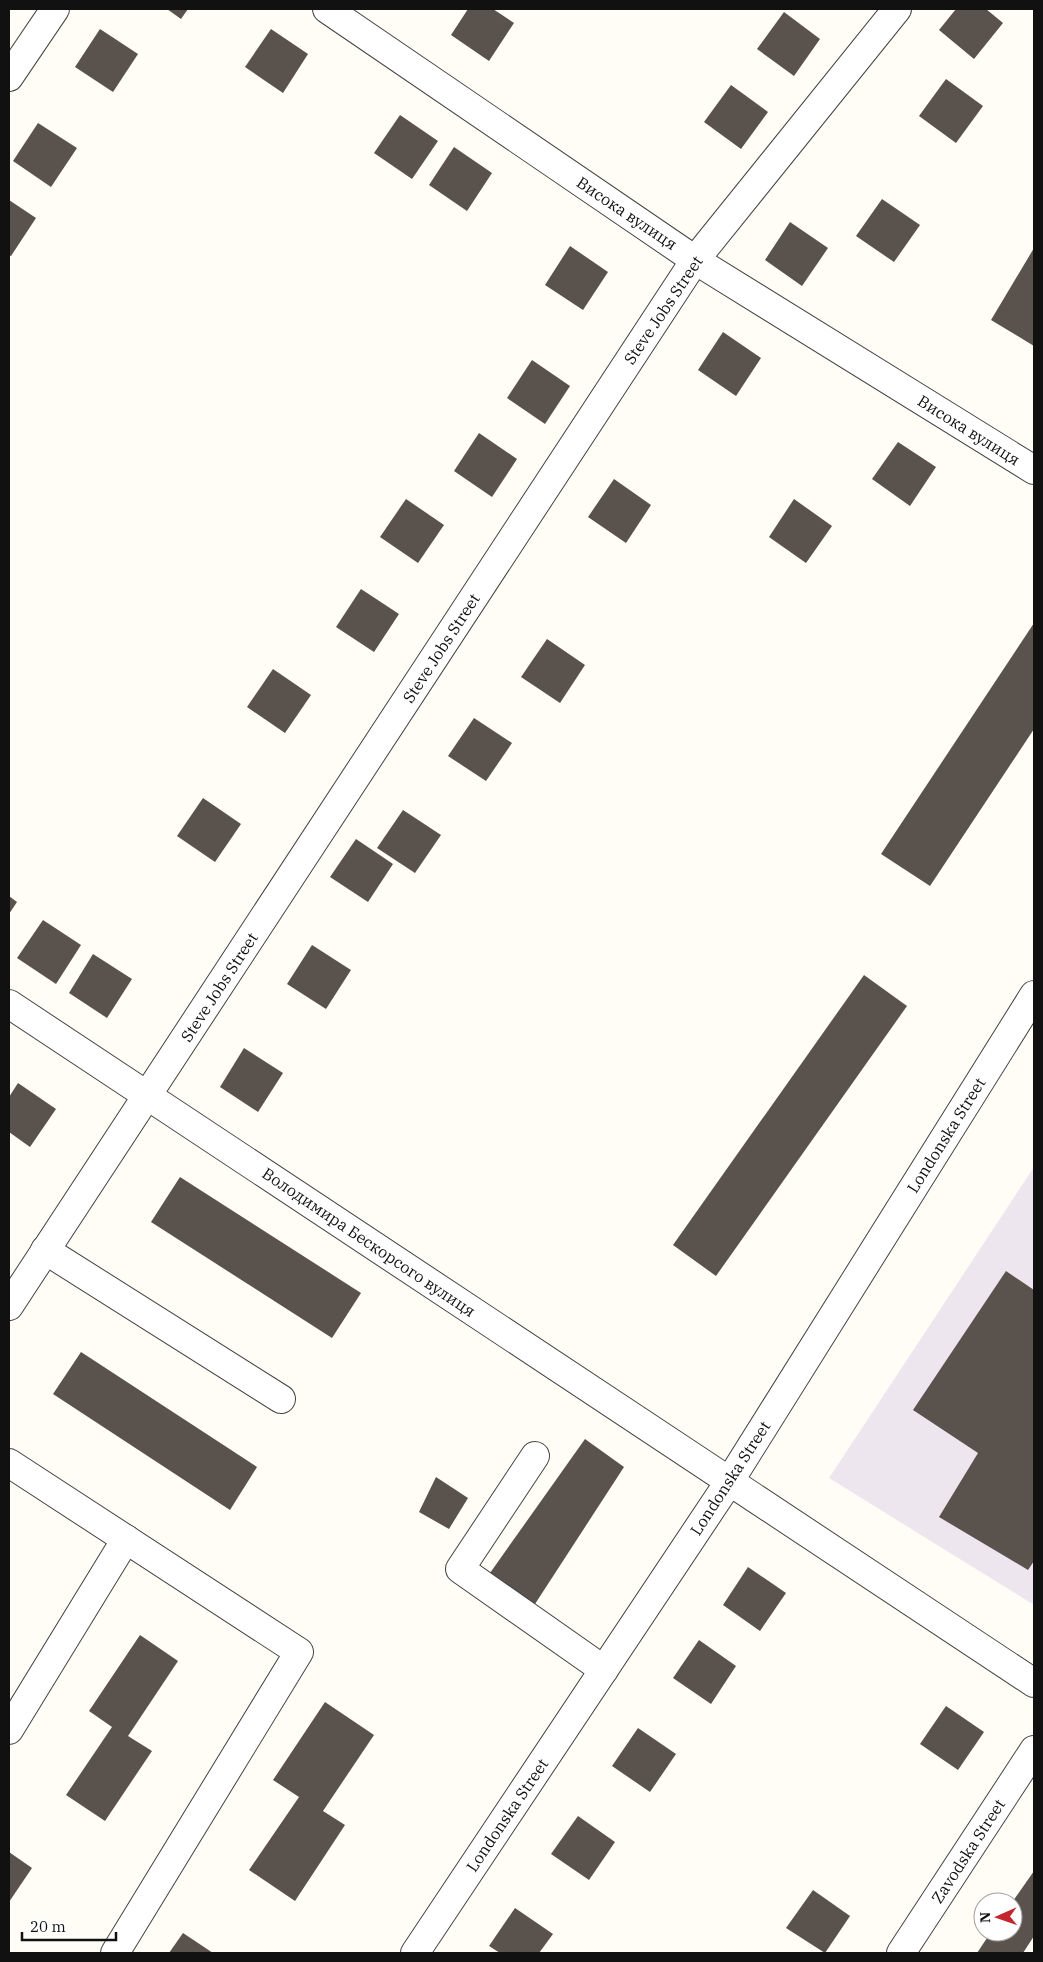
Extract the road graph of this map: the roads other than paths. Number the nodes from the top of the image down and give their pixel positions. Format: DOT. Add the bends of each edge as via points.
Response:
graph roads {
  1 [pos="55,9"];
  2 [pos="327,9"];
  3 [pos="897,9"];
  4 [pos="9,77"];
  5 [pos="696,260"];
  6 [pos="1034,470"];
  7 [pos="1034,994"];
  8 [pos="9,1004"];
  9 [pos="148,1094"];
  10 [pos="45,1250"];
  11 [pos="9,1306"];
  12 [pos="281,1399"];
  13 [pos="535,1456"];
  14 [pos="9,1463"];
  15 [pos="729,1482"];
  16 [pos="126,1540"];
  17 [pos="604,1670"];
  18 [pos="1034,1683"];
  19 [pos="9,1730"];
  20 [pos="1034,1750"];
  21 [pos="114,1953"];
  22 [pos="415,1953"];
  23 [pos="901,1953"];
  1 -- 4 [label="street"];
  2 -- 5 [label="street, Висока вулиця"];
  3 -- 5 [label="street, Steve Jobs Street"];
  5 -- 6 [label="street, Висока вулиця"];
  5 -- 9 [label="street, Steve Jobs Street"];
  7 -- 15 [label="street, Londonska Street"];
  8 -- 9 [label="street, Володимира Бескорсого вулиця"];
  9 -- 10 [label="street, Steve Jobs Street"];
  9 -- 15 [label="street, Володимира Бескорсого вулиця"];
  10 -- 11 [label="street, Steve Jobs Street"];
  10 -- 12 [label="street"];
  13 -- 17 [label="street" via="460,1569"];
  14 -- 16 [label="street"];
  15 -- 17 [label="street, Londonska Street"];
  15 -- 18 [label="street, Володимира Бескорсого вулиця"];
  16 -- 19 [label="street"];
  16 -- 21 [label="street" via="299,1652"];
  17 -- 22 [label="street, Londonska Street"];
  20 -- 23 [label="street, Zavodska Street"];
}
